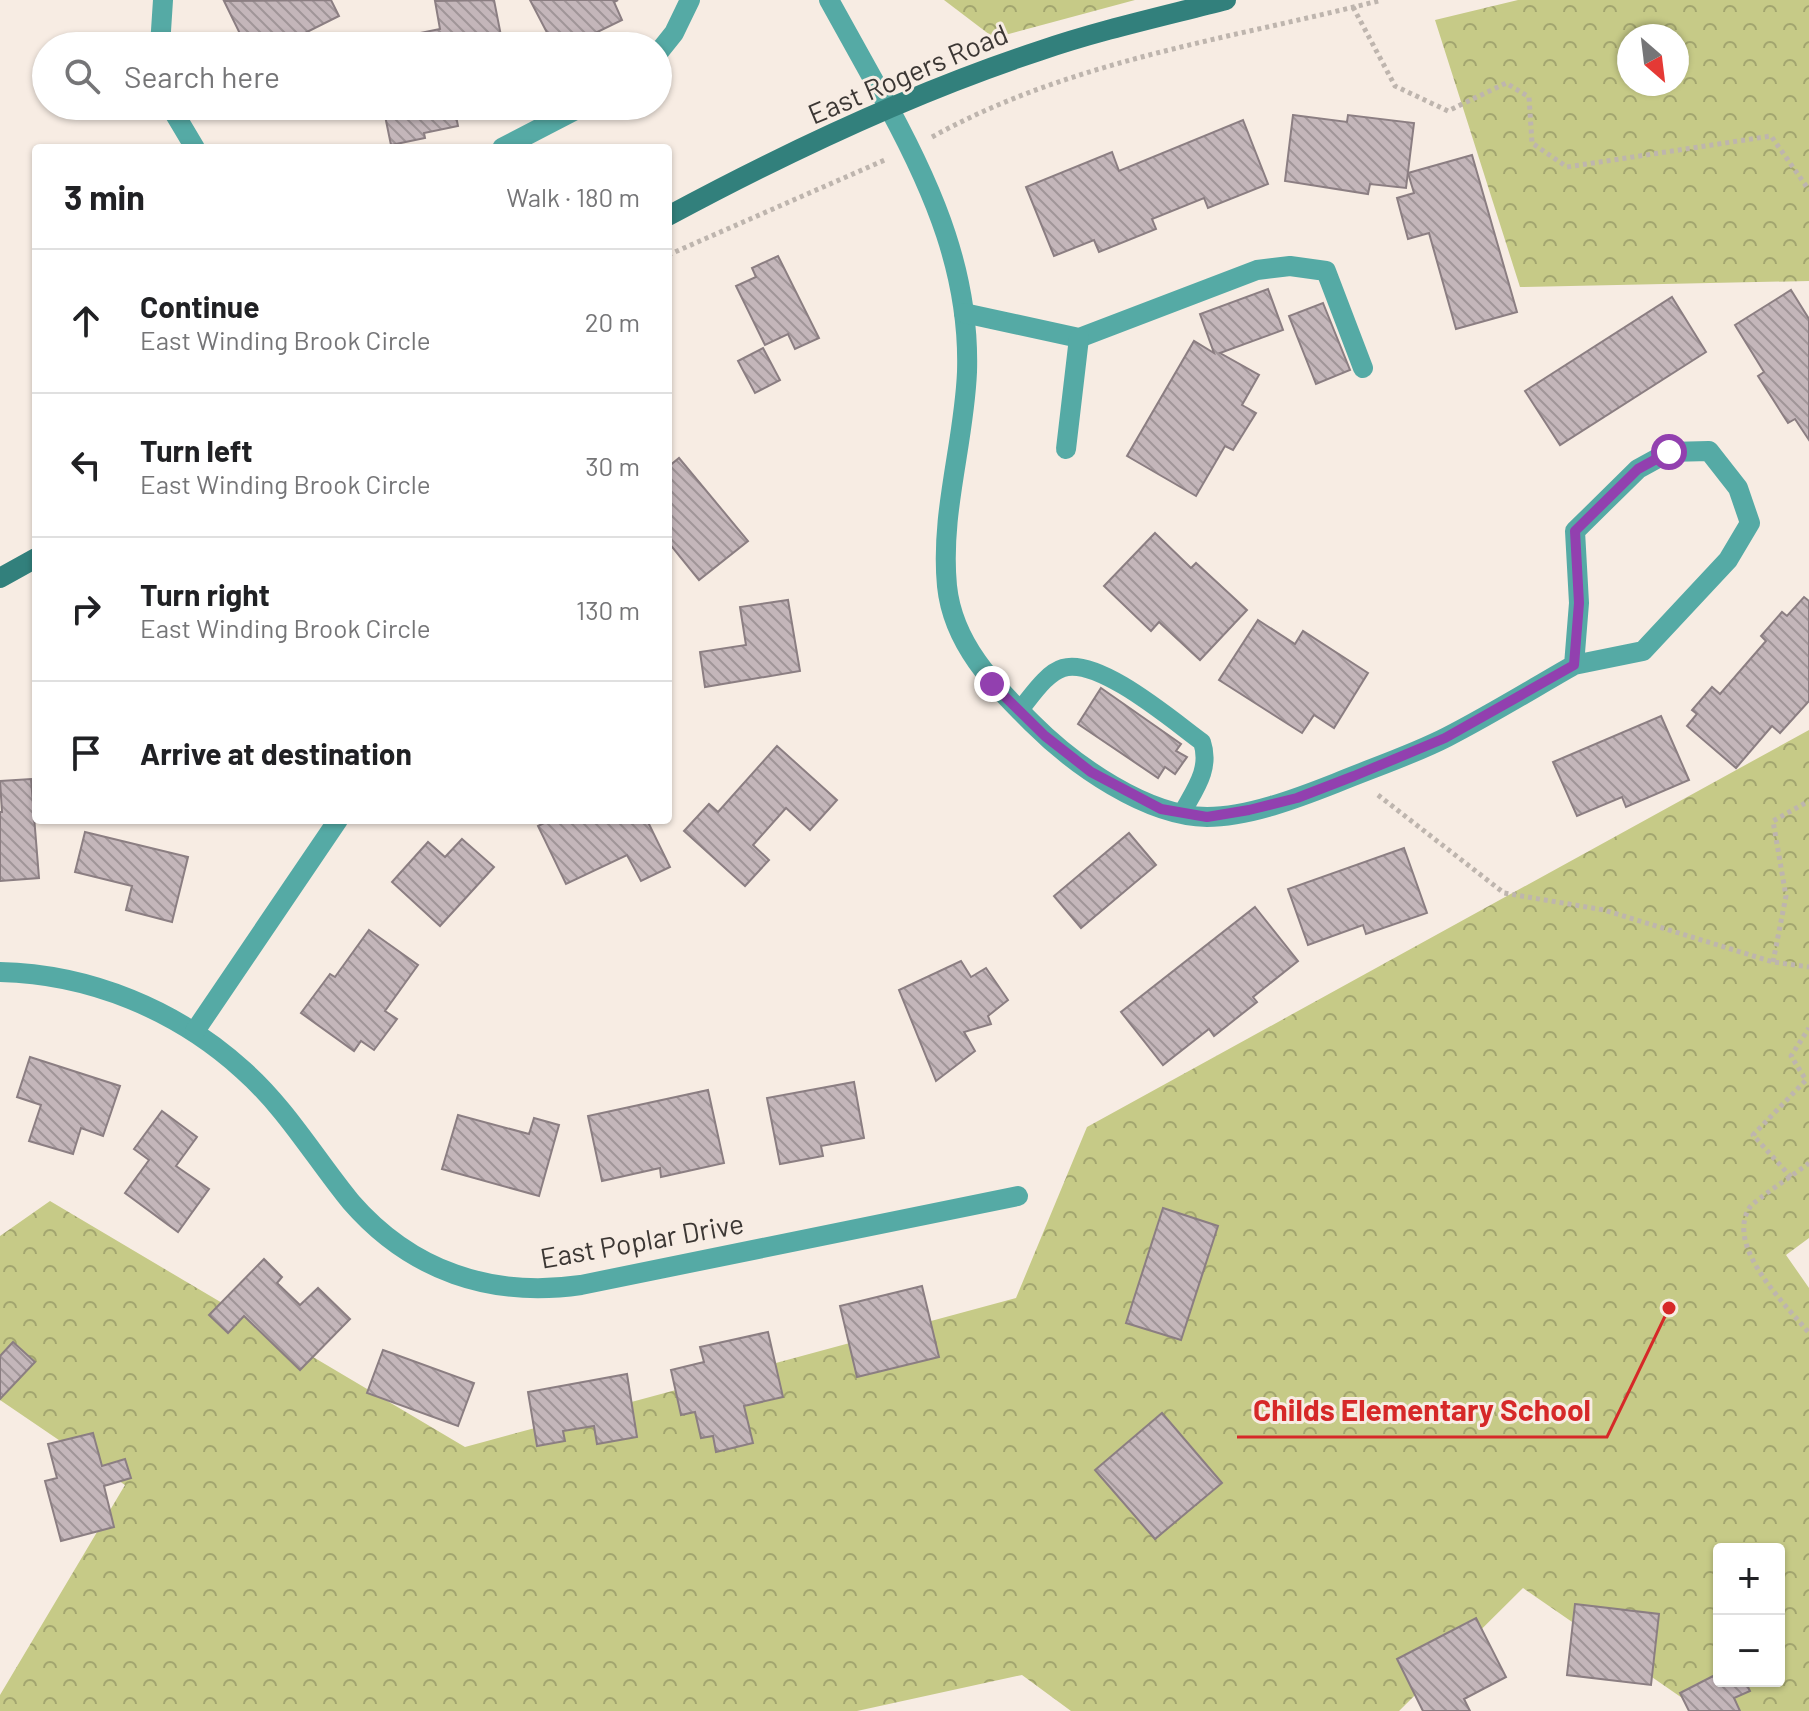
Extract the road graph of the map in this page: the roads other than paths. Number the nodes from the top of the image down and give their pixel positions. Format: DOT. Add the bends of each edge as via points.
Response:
graph roads {
  1 [pos="163,0"];
  2 [pos="690,0"];
  3 [pos="829,0"];
  4 [pos="1226,0"];
  5 [pos="161,32"];
  6 [pos="672,36"];
  7 [pos="889,108"];
  8 [pos="178,120"];
  9 [pos="556,120"];
  10 [pos="193,144"];
  11 [pos="510,144"];
  12 [pos="672,214"];
  13 [pos="964,313"];
  14 [pos="1079,338"];
  15 [pos="1363,368"];
  16 [pos="1066,449"];
  17 [pos="32,560"];
  18 [pos="0,578"];
  19 [pos="1574,665"];
  20 [pos="1019,711"];
  21 [pos="1182,813"];
  22 [pos="335,824"];
  23 [pos="0,972"];
  24 [pos="195,1031"];
  25 [pos="1018,1196"];
  1 -- 5 [label="street"];
  2 -- 6 [label="street"];
  3 -- 7 [label="street"];
  4 -- 7 [label="main road, East Rogers Road" via="1038,51"];
  7 -- 12 [label="main road, East Rogers Road"];
  7 -- 13 [label="street" via="944,223"];
  8 -- 10 [label="street"];
  9 -- 11 [label="street"];
  13 -- 14 [label="street"];
  13 -- 20 [label="street" via="967,373 945,539 947,589 970,654"];
  14 -- 15 [label="street" via="1257,270 1290,266 1326,271"];
  14 -- 16 [label="street"];
  17 -- 18 [label="main road"];
  19 -- 19 [label="street" via="1579,603 1575,531 1638,469 1669,452 1709,451 1738,488 1750,523 1728,560 1643,651"];
  19 -- 21 [label="street" via="1445,738 1297,798 1207,817"];
  20 -- 21 [label="street" via="1091,772 1161,809"];
  20 -- 21 [label="lane" via="1064,667 1093,669 1121,683 1202,742 1207,757 1202,777"];
  22 -- 24 [label="street"];
  23 -- 24 [label="street, East Poplar Drive" via="65,978 136,1002"];
  24 -- 25 [label="street, East Poplar Drive" via="274,1101 352,1202 382,1232 449,1274 491,1285 581,1285"];
}
